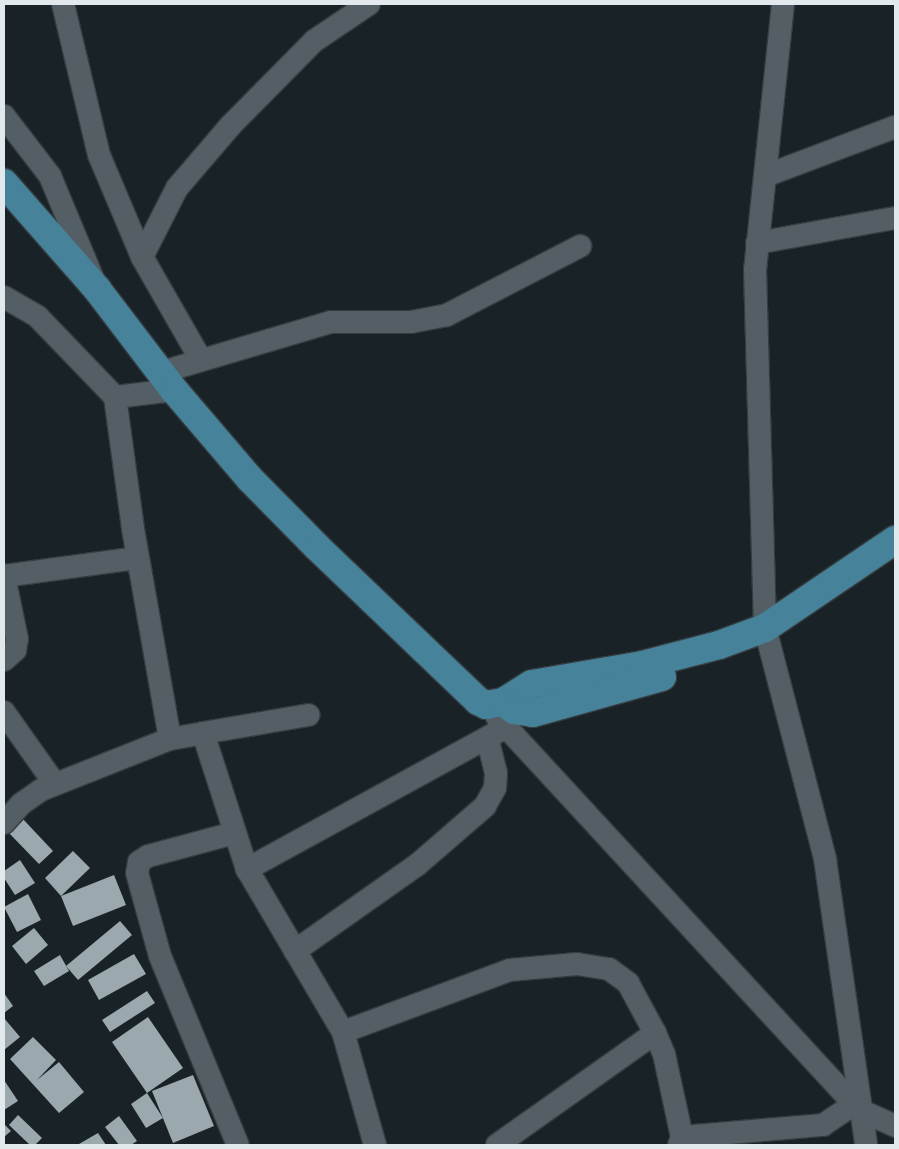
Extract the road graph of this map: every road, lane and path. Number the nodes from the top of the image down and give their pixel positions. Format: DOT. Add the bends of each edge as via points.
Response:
graph roads {
  1 [pos="63,4"];
  2 [pos="369,4"];
  3 [pos="783,4"];
  4 [pos="4,116"];
  5 [pos="895,128"];
  6 [pos="765,176"];
  7 [pos="4,183"];
  8 [pos="895,218"];
  9 [pos="757,243"];
  10 [pos="580,246"];
  11 [pos="142,257"];
  12 [pos="97,289"];
  13 [pos="4,297"];
  14 [pos="201,360"];
  15 [pos="168,381"];
  16 [pos="115,397"];
  17 [pos="895,540"];
  18 [pos="138,558"];
  19 [pos="895,560"];
  20 [pos="767,637"];
  21 [pos="4,660"];
  22 [pos="4,712"];
  23 [pos="308,715"];
  24 [pos="495,718"];
  25 [pos="204,733"];
  26 [pos="170,739"];
  27 [pos="55,784"];
  28 [pos="4,823"];
  29 [pos="234,833"];
  30 [pos="248,870"];
  31 [pos="295,951"];
  32 [pos="343,1032"];
  33 [pos="654,1033"];
  34 [pos="859,1108"];
  35 [pos="895,1126"];
  36 [pos="681,1141"];
  37 [pos="238,1145"];
  38 [pos="375,1145"];
  39 [pos="497,1145"];
  40 [pos="866,1145"];
  1 -- 11 [label="street" via="99,155"];
  2 -- 11 [label="street" via="314,41 231,125 177,188"];
  3 -- 6 [label="street"];
  4 -- 12 [label="street" via="50,176"];
  5 -- 6 [label="street"];
  6 -- 9 [label="street"];
  7 -- 12 [label="main road"];
  8 -- 9 [label="street"];
  9 -- 20 [label="street" via="755,269"];
  10 -- 14 [label="street" via="447,315 411,322 331,322"];
  11 -- 14 [label="street"];
  12 -- 15 [label="main road"];
  13 -- 16 [label="street" via="38,317"];
  14 -- 15 [label="street"];
  15 -- 16 [label="street"];
  15 -- 24 [label="main road" via="250,479 316,547"];
  16 -- 18 [label="street"];
  17 -- 20 [label="main road"];
  18 -- 21 [label="street" via="4,576 17,639 15,650"];
  18 -- 26 [label="street"];
  19 -- 20 [label="main road"];
  20 -- 24 [label="main road" via="533,713 514,710"];
  20 -- 34 [label="street" via="825,859"];
  22 -- 27 [label="street"];
  23 -- 25 [label="street"];
  24 -- 30 [label="street"];
  24 -- 31 [label="street" via="495,788 485,806 416,865"];
  24 -- 34 [label="street"];
  25 -- 26 [label="street"];
  25 -- 29 [label="street"];
  26 -- 27 [label="street"];
  27 -- 28 [label="street" via="30,796"];
  29 -- 30 [label="street"];
  29 -- 37 [label="street" via="148,856 139,862 137,873 160,956"];
  30 -- 31 [label="street"];
  31 -- 32 [label="street"];
  32 -- 33 [label="street" via="510,970 578,964 610,969 628,983"];
  32 -- 38 [label="street"];
  33 -- 36 [label="street" via="664,1054"];
  33 -- 39 [label="street"];
  34 -- 35 [label="street"];
  34 -- 36 [label="street" via="823,1125"];
  34 -- 40 [label="street"];
}
